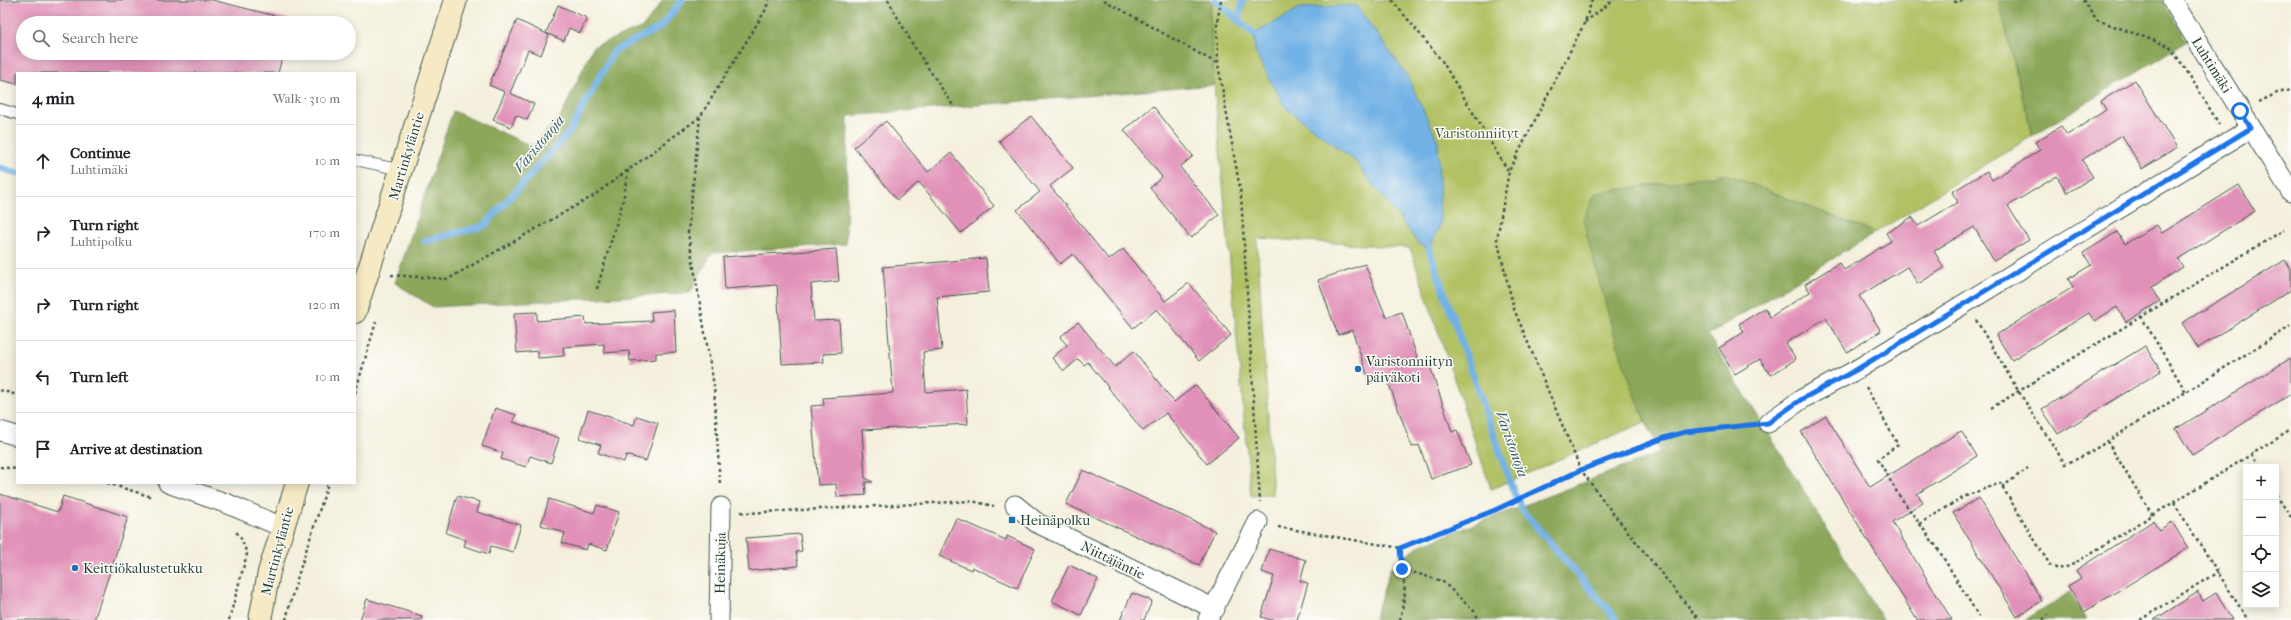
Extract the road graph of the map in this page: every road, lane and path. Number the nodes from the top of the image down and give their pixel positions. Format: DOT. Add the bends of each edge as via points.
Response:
graph roads {
  1 [pos="456,0"];
  2 [pos="769,0"];
  3 [pos="888,0"];
  4 [pos="1104,0"];
  5 [pos="1221,0"];
  6 [pos="1392,0"];
  7 [pos="1592,0"];
  8 [pos="1614,0"];
  9 [pos="1966,0"];
  10 [pos="2083,0"];
  11 [pos="2172,0"];
  12 [pos="1954,2"];
  13 [pos="1584,22"];
  14 [pos="1218,64"];
  15 [pos="2291,90"];
  16 [pos="954,107"];
  17 [pos="0,109"];
  18 [pos="2240,111"];
  19 [pos="16,114"];
  20 [pos="700,117"];
  21 [pos="2251,128"];
  22 [pos="2229,140"];
  23 [pos="356,160"];
  24 [pos="402,170"];
  25 [pos="628,170"];
  26 [pos="1509,171"];
  27 [pos="2291,192"];
  28 [pos="2284,230"];
  29 [pos="390,275"];
  30 [pos="597,289"];
  31 [pos="1966,302"];
  32 [pos="356,309"];
  33 [pos="2141,316"];
  34 [pos="2291,326"];
  35 [pos="1856,370"];
  36 [pos="0,390"];
  37 [pos="2018,392"];
  38 [pos="2186,392"];
  39 [pos="16,394"];
  40 [pos="1991,408"];
  41 [pos="1768,423"];
  42 [pos="2291,430"];
  43 [pos="0,431"];
  44 [pos="16,436"];
  45 [pos="2107,441"];
  46 [pos="2251,454"];
  47 [pos="2257,464"];
  48 [pos="0,467"];
  49 [pos="2028,468"];
  50 [pos="16,469"];
  51 [pos="1581,470"];
  52 [pos="171,484"];
  53 [pos="297,484"];
  54 [pos="328,484"];
  55 [pos="2002,487"];
  56 [pos="2279,499"];
  57 [pos="2174,503"];
  58 [pos="228,504"];
  59 [pos="1015,505"];
  60 [pos="721,507"];
  61 [pos="2153,516"];
  62 [pos="2291,517"];
  63 [pos="1258,522"];
  64 [pos="1919,524"];
  65 [pos="282,527"];
  66 [pos="1400,548"];
  67 [pos="1402,569"];
  68 [pos="2218,572"];
  69 [pos="1211,614"];
  70 [pos="2048,615"];
  71 [pos="229,620"];
  72 [pos="260,620"];
  73 [pos="286,620"];
  74 [pos="719,620"];
  75 [pos="1400,620"];
  76 [pos="1479,620"];
  77 [pos="1699,620"];
  78 [pos="1981,620"];
  79 [pos="2043,620"];
  80 [pos="2140,620"];
  81 [pos="2248,620"];
  1 -- 24 [label="main road, Martinkyläntie"];
  2 -- 20 [label="path" via="765,11"];
  3 -- 16 [label="path" via="913,45"];
  4 -- 14 [label="path"];
  5 -- 14 [label="path" via="1217,23"];
  6 -- 26 [label="path" via="1442,61"];
  7 -- 13 [label="path"];
  8 -- 13 [label="path"];
  9 -- 12 [label="path"];
  10 -- 22 [label="path" via="2097,20 2169,46"];
  11 -- 18 [label="street, Luhtimäki"];
  13 -- 26 [label="path"];
  14 -- 63 [label="path" via="1241,196 1261,495"];
  15 -- 18 [label="path" via="2277,92"];
  17 -- 19 [label="lane"];
  18 -- 21 [label="street, Luhtimäki"];
  20 -- 25 [label="path"];
  20 -- 60 [label="path" via="688,233 714,386"];
  21 -- 22 [label="street"];
  21 -- 27 [label="street, Luhtimäki"];
  22 -- 31 [label="street"];
  23 -- 24 [label="lane"];
  24 -- 32 [label="main road, Martinkyläntie"];
  25 -- 29 [label="path" via="593,196 448,279"];
  25 -- 30 [label="path" via="623,200"];
  26 -- 51 [label="path" via="1497,239 1498,246 1514,309"];
  28 -- 33 [label="path"];
  31 -- 35 [label="street"];
  31 -- 37 [label="path"];
  33 -- 37 [label="path"];
  33 -- 38 [label="path"];
  34 -- 38 [label="path"];
  35 -- 41 [label="street" via="1802,399"];
  35 -- 64 [label="path" via="1898,445 1878,459"];
  36 -- 39 [label="path"];
  37 -- 40 [label="path"];
  37 -- 45 [label="path" via="2065,464"];
  38 -- 45 [label="path"];
  41 -- 51 [label="path" via="1685,432"];
  42 -- 46 [label="path"];
  43 -- 44 [label="street"];
  45 -- 61 [label="path"];
  46 -- 47 [label="path"];
  46 -- 57 [label="path"];
  48 -- 50 [label="path"];
  49 -- 55 [label="path"];
  51 -- 66 [label="path" via="1495,510"];
  51 -- 77 [label="path"];
  52 -- 58 [label="street"];
  53 -- 65 [label="main road, Martinkyläntie"];
  54 -- 73 [label="path" via="312,538 296,578"];
  55 -- 61 [label="path" via="2050,565 2058,570 2070,566"];
  55 -- 64 [label="path" via="2000,483 1966,496"];
  56 -- 62 [label="path"];
  57 -- 61 [label="path"];
  57 -- 68 [label="path"];
  58 -- 65 [label="street"];
  58 -- 71 [label="path" via="222,520 242,540 247,554"];
  59 -- 60 [label="path" via="990,507 971,501 746,513"];
  59 -- 69 [label="street, Niittäjäntie" via="1037,522"];
  60 -- 74 [label="street, Heinäkuja"];
  63 -- 66 [label="path"];
  63 -- 69 [label="street, Niittäjäntie"];
  64 -- 78 [label="path" via="1938,549"];
  65 -- 72 [label="main road, Martinkyläntie" via="269,572"];
  66 -- 67 [label="path"];
  67 -- 75 [label="path" via="1405,593"];
  67 -- 76 [label="path" via="1442,581 1474,611"];
  68 -- 80 [label="path"];
  68 -- 81 [label="path"];
  70 -- 79 [label="path"];
}
